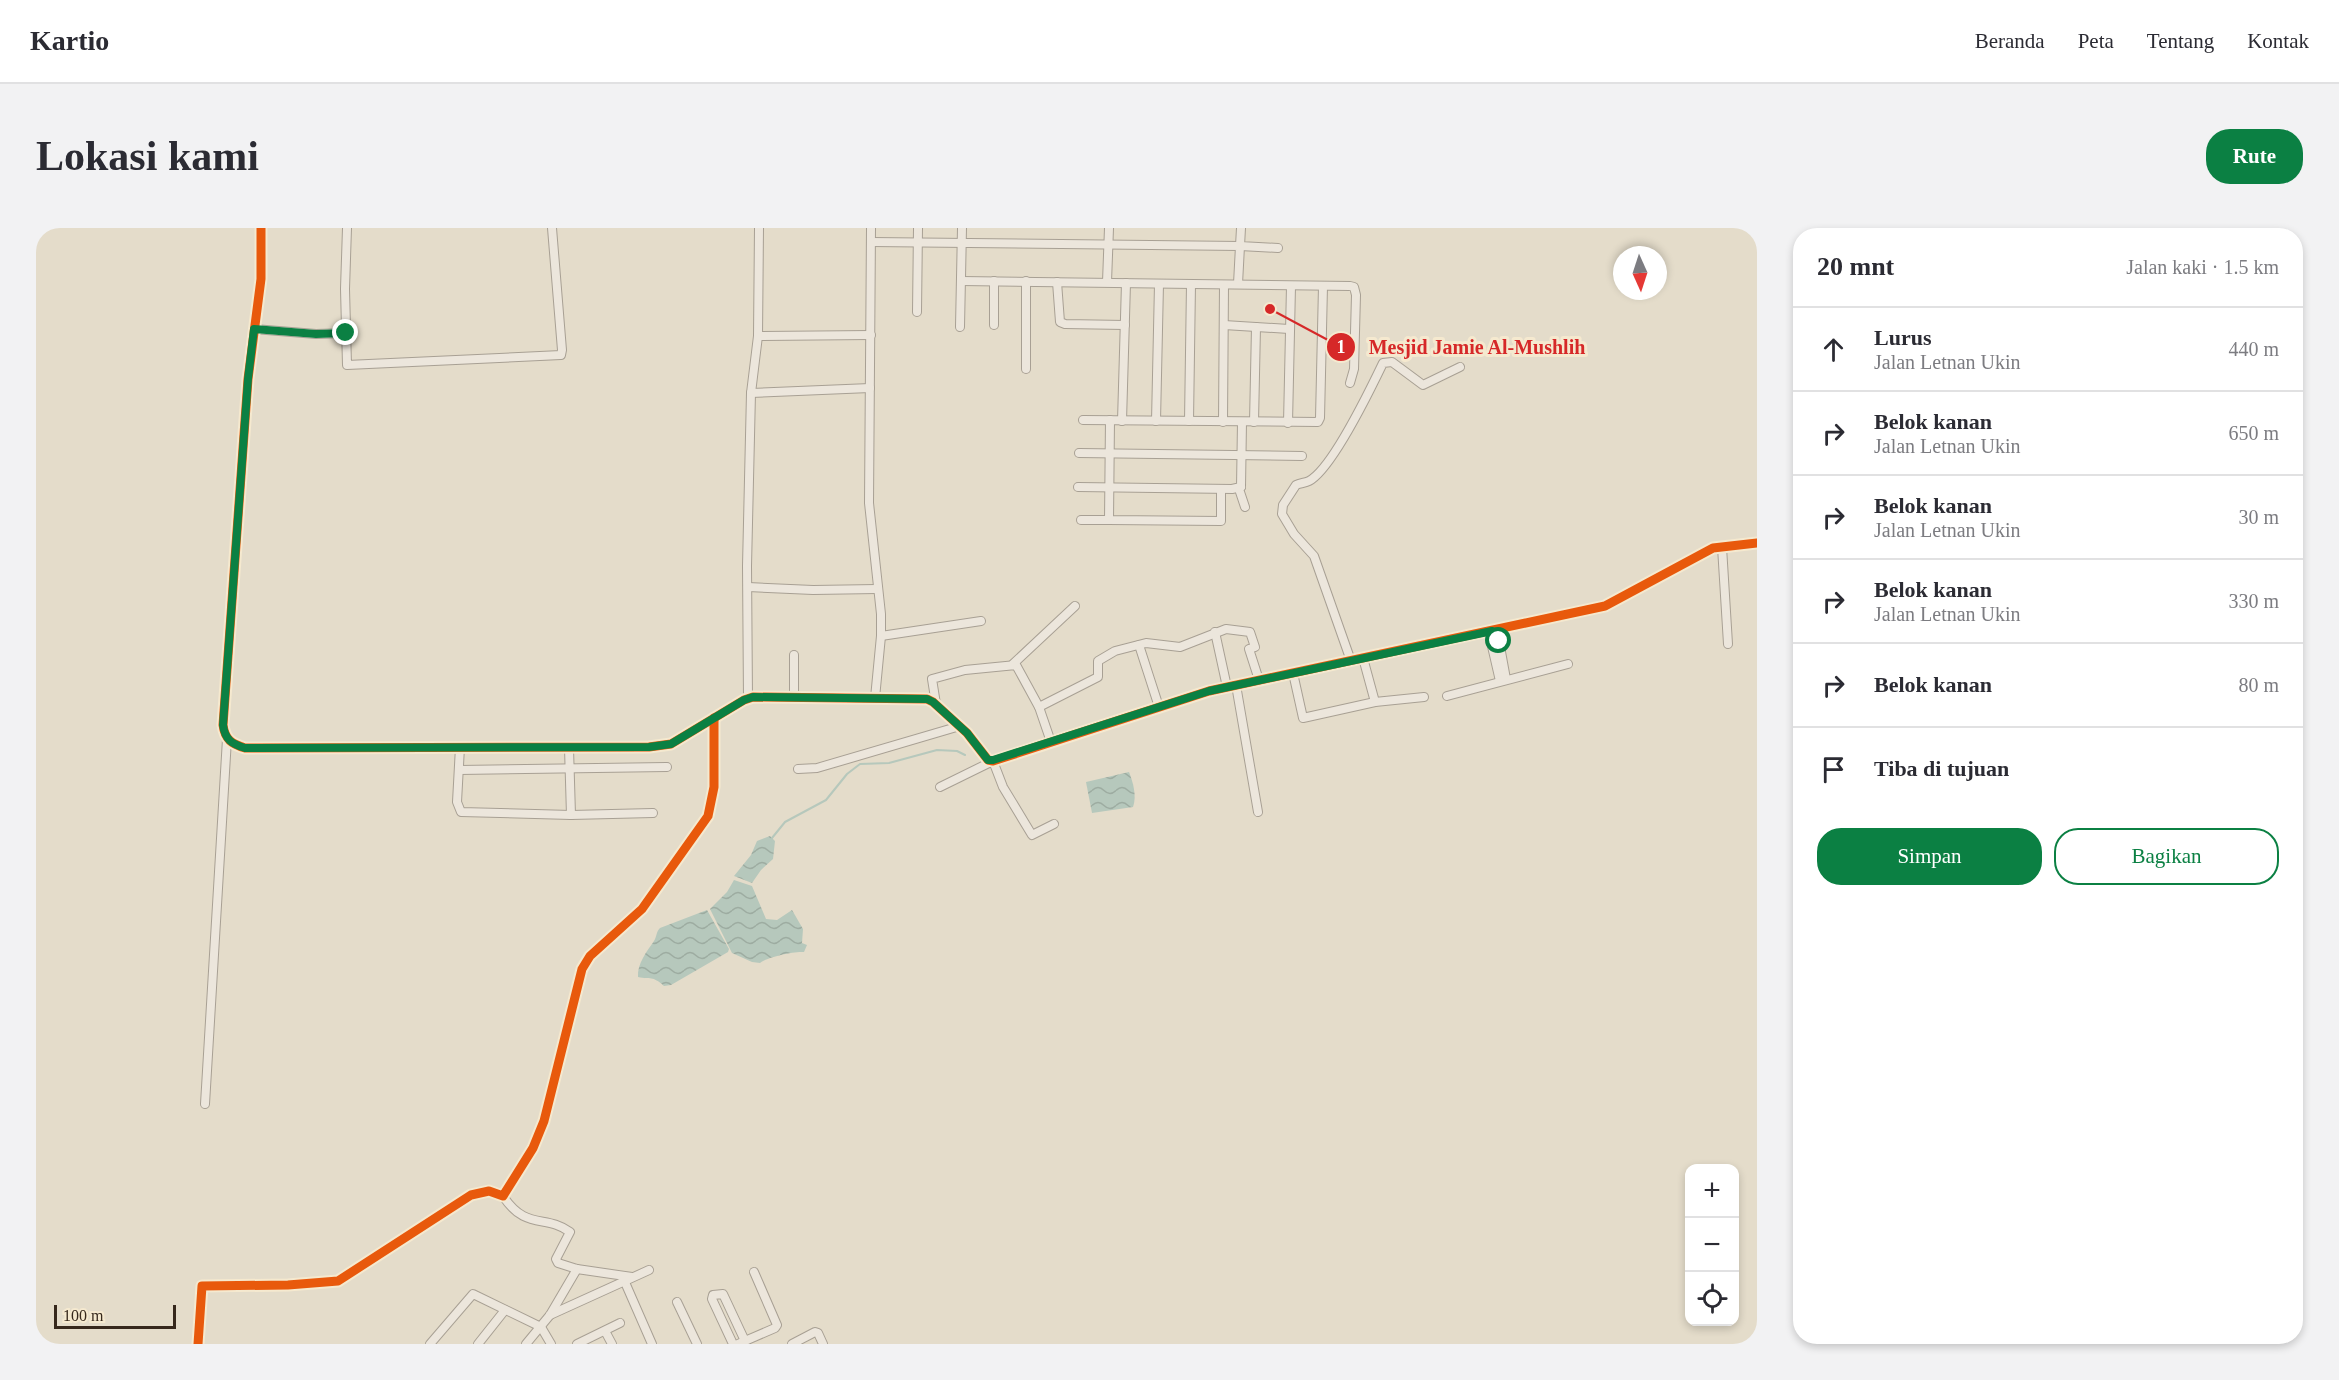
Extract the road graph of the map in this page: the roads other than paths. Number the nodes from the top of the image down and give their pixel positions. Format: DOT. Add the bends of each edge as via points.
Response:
graph roads {
  1 [pos="261,228"];
  2 [pos="347,228"];
  3 [pos="552,228"];
  4 [pos="759,228"];
  5 [pos="871,228"];
  6 [pos="918,228"];
  7 [pos="962,228"];
  8 [pos="1109,228"];
  9 [pos="1241,228"];
  10 [pos="871,242"];
  11 [pos="918,242"];
  12 [pos="961,243"];
  13 [pos="1109,245"];
  14 [pos="1240,246"];
  15 [pos="1278,248"];
  16 [pos="961,281"];
  17 [pos="994,281"];
  18 [pos="1026,281"];
  19 [pos="1057,282"];
  20 [pos="1107,282"];
  21 [pos="1126,283"];
  22 [pos="1159,284"];
  23 [pos="1191,284"];
  24 [pos="1238,284"];
  25 [pos="1224,285"];
  26 [pos="1323,285"];
  27 [pos="1291,286"];
  28 [pos="917,312"];
  29 [pos="994,325"];
  30 [pos="1125,325"];
  31 [pos="1224,325"];
  32 [pos="960,327"];
  33 [pos="1256,327"];
  34 [pos="254,329"];
  35 [pos="1288,329"];
  36 [pos="346,333"];
  37 [pos="871,335"];
  38 [pos="758,336"];
  39 [pos="1460,367"];
  40 [pos="1026,369"];
  41 [pos="1350,383"];
  42 [pos="870,388"];
  43 [pos="752,393"];
  44 [pos="1083,420"];
  45 [pos="1110,420"];
  46 [pos="1122,421"];
  47 [pos="1156,421"];
  48 [pos="1189,421"];
  49 [pos="1223,422"];
  50 [pos="1242,422"];
  51 [pos="1254,422"];
  52 [pos="1288,423"];
  53 [pos="1079,453"];
  54 [pos="1110,453"];
  55 [pos="1242,455"];
  56 [pos="1302,456"];
  57 [pos="1078,487"];
  58 [pos="1110,487"];
  59 [pos="1240,487"];
  60 [pos="1221,489"];
  61 [pos="1245,507"];
  62 [pos="1081,520"];
  63 [pos="1109,520"];
  64 [pos="1757,543"];
  65 [pos="1722,547"];
  66 [pos="748,587"];
  67 [pos="877,589"];
  68 [pos="1075,606"];
  69 [pos="981,621"];
  70 [pos="1215,632"];
  71 [pos="1493,634"];
  72 [pos="881,636"];
  73 [pos="1728,644"];
  74 [pos="1140,645"];
  75 [pos="794,655"];
  76 [pos="1363,658"];
  77 [pos="1351,661"];
  78 [pos="1012,664"];
  79 [pos="1568,664"];
  80 [pos="1293,673"];
  81 [pos="1259,680"];
  82 [pos="1503,680"];
  83 [pos="1236,685"];
  84 [pos="1227,687"];
  85 [pos="1447,696"];
  86 [pos="794,697"];
  87 [pos="1424,697"];
  88 [pos="875,698"];
  89 [pos="748,699"];
  90 [pos="1375,702"];
  91 [pos="936,704"];
  92 [pos="1039,707"];
  93 [pos="1159,707"];
  94 [pos="714,718"];
  95 [pos="960,726"];
  96 [pos="227,739"];
  97 [pos="1051,742"];
  98 [pos="460,747"];
  99 [pos="569,748"];
  100 [pos="993,760"];
  101 [pos="667,767"];
  102 [pos="570,768"];
  103 [pos="459,770"];
  104 [pos="798,770"];
  105 [pos="940,787"];
  106 [pos="1258,812"];
  107 [pos="653,813"];
  108 [pos="571,815"];
  109 [pos="1054,824"];
  110 [pos="205,1104"];
  111 [pos="503,1196"];
  112 [pos="577,1269"];
  113 [pos="649,1270"];
  114 [pos="754,1272"];
  115 [pos="628,1279"];
  116 [pos="677,1302"];
  117 [pos="505,1310"];
  118 [pos="550,1315"];
  119 [pos="620,1323"];
  120 [pos="541,1327"];
  121 [pos="605,1331"];
  122 [pos="742,1342"];
  123 [pos="198,1344"];
  124 [pos="430,1344"];
  125 [pos="478,1344"];
  126 [pos="526,1344"];
  127 [pos="550,1344"];
  128 [pos="577,1344"];
  129 [pos="612,1344"];
  130 [pos="652,1344"];
  131 [pos="697,1344"];
  132 [pos="733,1344"];
  133 [pos="792,1344"];
  134 [pos="823,1344"];
  1 -- 34 [label="street" via="261,279"];
  2 -- 36 [label="street"];
  3 -- 36 [label="street" via="561,355 347,365"];
  4 -- 38 [label="street"];
  5 -- 10 [label="street"];
  6 -- 11 [label="street"];
  7 -- 12 [label="street"];
  8 -- 13 [label="street"];
  9 -- 14 [label="street"];
  10 -- 11 [label="street"];
  10 -- 37 [label="street"];
  11 -- 12 [label="street"];
  11 -- 28 [label="street"];
  12 -- 13 [label="street"];
  12 -- 16 [label="street"];
  13 -- 14 [label="street"];
  13 -- 20 [label="street"];
  14 -- 15 [label="street"];
  14 -- 24 [label="street"];
  16 -- 17 [label="street"];
  16 -- 32 [label="street"];
  17 -- 18 [label="street"];
  17 -- 29 [label="street"];
  18 -- 19 [label="street"];
  18 -- 40 [label="street"];
  19 -- 20 [label="street"];
  19 -- 30 [label="street" via="1059,322"];
  20 -- 21 [label="street"];
  21 -- 22 [label="street"];
  21 -- 30 [label="street"];
  22 -- 23 [label="street"];
  22 -- 47 [label="street"];
  23 -- 25 [label="street"];
  23 -- 48 [label="street"];
  24 -- 25 [label="street"];
  24 -- 27 [label="street"];
  25 -- 31 [label="street"];
  26 -- 27 [label="street"];
  26 -- 41 [label="street" via="1350,286 1355,290 1354,369"];
  26 -- 52 [label="street" via="1320,418 1315,423"];
  27 -- 35 [label="street"];
  30 -- 46 [label="street"];
  31 -- 33 [label="street"];
  31 -- 49 [label="street"];
  33 -- 35 [label="street"];
  33 -- 51 [label="street"];
  34 -- 36 [label="street"];
  34 -- 96 [label="street" via="224,713"];
  35 -- 52 [label="street"];
  37 -- 38 [label="street"];
  37 -- 42 [label="street"];
  38 -- 43 [label="street"];
  39 -- 77 [label="street" via="1423,385 1392,362 1383,363 1340,443 1310,481 1296,485 1283,505 1287,524 1314,556"];
  42 -- 43 [label="street"];
  42 -- 67 [label="street" via="869,502"];
  43 -- 66 [label="street"];
  44 -- 45 [label="street"];
  45 -- 46 [label="street"];
  45 -- 54 [label="street"];
  46 -- 47 [label="street"];
  47 -- 48 [label="street"];
  48 -- 49 [label="street"];
  49 -- 50 [label="street"];
  50 -- 51 [label="street"];
  50 -- 55 [label="street"];
  51 -- 52 [label="street"];
  53 -- 54 [label="street"];
  54 -- 55 [label="street"];
  54 -- 58 [label="street"];
  55 -- 56 [label="street"];
  55 -- 59 [label="street"];
  57 -- 58 [label="street"];
  58 -- 60 [label="street"];
  58 -- 63 [label="street"];
  59 -- 60 [label="street"];
  59 -- 61 [label="street"];
  60 -- 63 [label="street" via="1221,520"];
  62 -- 63 [label="street"];
  64 -- 65 [label="street"];
  65 -- 71 [label="street" via="1708,550 1605,606"];
  65 -- 73 [label="street"];
  66 -- 67 [label="street"];
  66 -- 89 [label="street"];
  67 -- 72 [label="street"];
  68 -- 78 [label="street"];
  69 -- 72 [label="street"];
  70 -- 74 [label="street" via="1180,647"];
  70 -- 81 [label="street" via="1250,632 1255,647 1249,649"];
  70 -- 84 [label="street"];
  71 -- 76 [label="street"];
  71 -- 82 [label="street" via="1498,640"];
  72 -- 88 [label="street"];
  74 -- 92 [label="street" via="1108,654 1096,664 1098,677"];
  74 -- 93 [label="street"];
  75 -- 86 [label="street"];
  76 -- 77 [label="street"];
  76 -- 90 [label="street"];
  77 -- 80 [label="street"];
  78 -- 91 [label="street" via="932,679"];
  78 -- 92 [label="street"];
  79 -- 82 [label="street"];
  80 -- 81 [label="street"];
  80 -- 90 [label="street" via="1303,718"];
  81 -- 83 [label="street"];
  82 -- 85 [label="street"];
  83 -- 84 [label="street"];
  83 -- 106 [label="street"];
  84 -- 93 [label="street"];
  86 -- 88 [label="street"];
  86 -- 89 [label="street"];
  87 -- 90 [label="street"];
  88 -- 91 [label="street" via="927,699"];
  89 -- 94 [label="street"];
  91 -- 95 [label="street"];
  92 -- 97 [label="street"];
  93 -- 97 [label="street"];
  94 -- 99 [label="street" via="667,746"];
  94 -- 111 [label="street" via="714,787 708,816 642,909 585,962 544,1121 533,1148"];
  95 -- 100 [label="street" via="988,760"];
  95 -- 104 [label="street" via="817,768"];
  96 -- 98 [label="street" via="245,748"];
  96 -- 110 [label="street"];
  97 -- 100 [label="street"];
  98 -- 99 [label="street"];
  98 -- 103 [label="street"];
  99 -- 102 [label="street"];
  100 -- 105 [label="street"];
  100 -- 109 [label="street" via="1003,787 1032,835"];
  101 -- 102 [label="street"];
  102 -- 103 [label="street"];
  102 -- 108 [label="street"];
  103 -- 108 [label="street" via="457,802 461,812"];
  107 -- 108 [label="street"];
  111 -- 112 [label="street" via="529,1220 570,1232 556,1260"];
  111 -- 123 [label="street" via="489,1191 471,1195 338,1281 202,1286"];
  112 -- 115 [label="street"];
  112 -- 118 [label="street"];
  113 -- 115 [label="street"];
  114 -- 122 [label="street" via="777,1325"];
  115 -- 118 [label="street"];
  115 -- 130 [label="street"];
  116 -- 131 [label="street"];
  117 -- 120 [label="street"];
  117 -- 124 [label="street" via="473,1294"];
  117 -- 125 [label="street"];
  118 -- 120 [label="street"];
  119 -- 121 [label="street"];
  120 -- 126 [label="street"];
  120 -- 127 [label="street"];
  121 -- 128 [label="street"];
  121 -- 129 [label="street"];
  122 -- 132 [label="street" via="723,1294 719,1293 712,1299"];
  133 -- 134 [label="street" via="814,1332"];
}
